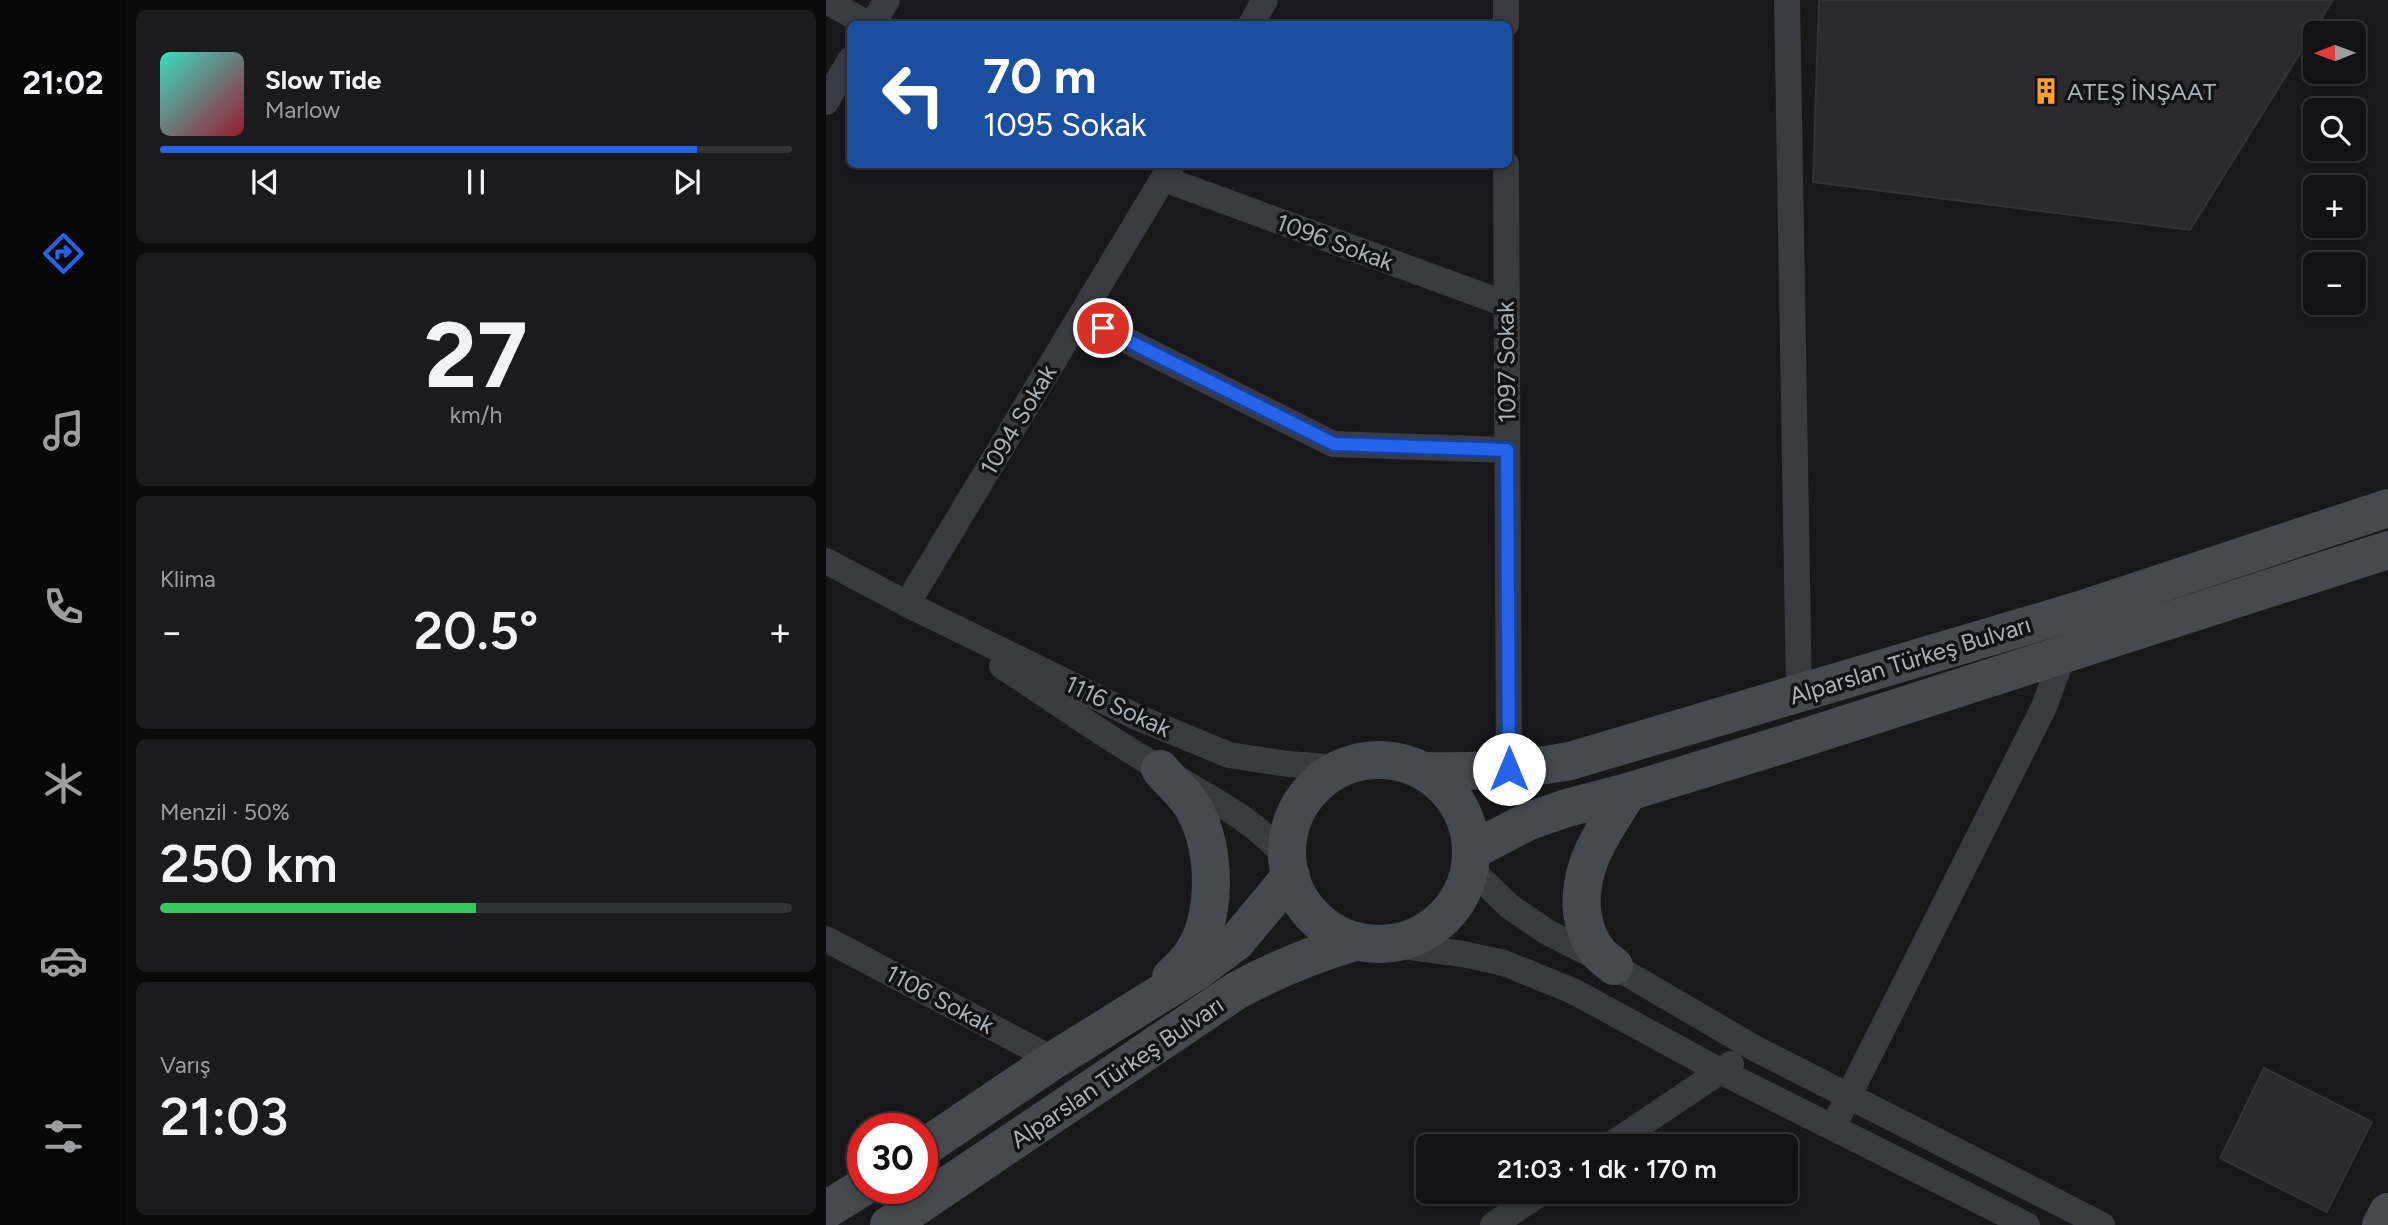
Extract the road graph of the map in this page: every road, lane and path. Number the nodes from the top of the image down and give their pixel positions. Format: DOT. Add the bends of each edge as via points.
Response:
graph roads {
  1 [pos="887,0"];
  2 [pos="1265,0"];
  3 [pos="1506,0"];
  4 [pos="1787,0"];
  5 [pos="826,1"];
  6 [pos="864,21"];
  7 [pos="872,21"];
  8 [pos="1253,21"];
  9 [pos="1506,21"];
  10 [pos="847,66"];
  11 [pos="826,102"];
  12 [pos="1506,168"];
  13 [pos="1168,172"];
  14 [pos="1506,304"];
  15 [pos="1080,317"];
  16 [pos="1507,450"];
  17 [pos="2388,508"];
  18 [pos="2388,550"];
  19 [pos="826,561"];
  20 [pos="907,604"];
  21 [pos="2063,656"];
  22 [pos="1799,693"];
  23 [pos="1342,768"];
  24 [pos="1160,769"];
  25 [pos="1509,769"];
  26 [pos="1424,771"];
  27 [pos="1628,792"];
  28 [pos="1471,859"];
  29 [pos="1289,867"];
  30 [pos="826,939"];
  31 [pos="1372,942"];
  32 [pos="1614,966"];
  33 [pos="1150,1001"];
  34 [pos="1756,1049"];
  35 [pos="1054,1060"];
  36 [pos="1720,1071"];
  37 [pos="1848,1097"];
  38 [pos="1833,1127"];
  39 [pos="1627,1134"];
  40 [pos="938,1138"];
  41 [pos="847,1197"];
  42 [pos="1524,1204"];
  43 [pos="826,1210"];
  44 [pos="2388,1212"];
  45 [pos="889,1225"];
  46 [pos="1493,1225"];
  47 [pos="2027,1225"];
  48 [pos="2102,1225"];
  49 [pos="2381,1225"];
  1 -- 7 [label="street"];
  2 -- 8 [label="street"];
  3 -- 9 [label="street"];
  4 -- 22 [label="street"];
  5 -- 6 [label="street"];
  10 -- 11 [label="street"];
  12 -- 14 [label="street, 1097 Sokak"];
  13 -- 14 [label="street, 1096 Sokak"];
  13 -- 15 [label="street, 1094 Sokak"];
  14 -- 16 [label="street, 1097 Sokak"];
  15 -- 16 [label="street" via="1334,444"];
  15 -- 20 [label="street, 1094 Sokak"];
  16 -- 25 [label="street, 1097 Sokak"];
  17 -- 22 [label="main road, Alparslan Türkeş Bulvarı" via="2080,610"];
  18 -- 21 [label="main road, Alparslan Türkeş Bulvarı"];
  19 -- 20 [label="street, 1116 Sokak"];
  20 -- 23 [label="street, 1116 Sokak" via="1138,717 1229,755"];
  20 -- 24 [label="street, 1116 Sokak"];
  21 -- 27 [label="main road, Alparslan Türkeş Bulvarı"];
  21 -- 37 [label="street" via="2045,707"];
  22 -- 25 [label="main road, Alparslan Türkeş Bulvarı" via="1570,761"];
  23 -- 26 [label="main road, Alparslan Türkeş Bulvarı" via="1383,759"];
  23 -- 29 [label="main road, Alparslan Türkeş Bulvarı" via="1318,783 1300,804 1290,831"];
  24 -- 29 [label="street, 1116 Sokak" via="1233,810 1269,837"];
  24 -- 33 [label="main road" via="1194,808 1206,834 1211,863 1205,926 1191,956"];
  25 -- 26 [label="main road, Alparslan Türkeş Bulvarı"];
  26 -- 28 [label="main road, Alparslan Türkeş Bulvarı" via="1444,785 1458,804 1468,827"];
  27 -- 28 [label="main road, Alparslan Türkeş Bulvarı" via="1529,821"];
  27 -- 32 [label="main road" via="1591,854 1582,889 1584,925 1598,952"];
  28 -- 31 [label="main road, Alparslan Türkeş Bulvarı" via="1460,896 1441,920 1416,936"];
  28 -- 32 [label="street" via="1525,919"];
  29 -- 31 [label="main road" via="1300,898 1315,918 1335,933"];
  29 -- 33 [label="main road, Alparslan Türkeş Bulvarı" via="1236,942"];
  30 -- 35 [label="street, 1106 Sokak"];
  31 -- 36 [label="street" via="1504,963 1573,991"];
  31 -- 45 [label="main road, Alparslan Türkeş Bulvarı" via="1304,957 1236,991"];
  32 -- 34 [label="street"];
  33 -- 35 [label="main road, Alparslan Türkeş Bulvarı"];
  34 -- 36 [label="street"];
  34 -- 37 [label="street"];
  35 -- 40 [label="main road, Alparslan Türkeş Bulvarı"];
  36 -- 38 [label="street"];
  36 -- 39 [label="street"];
  37 -- 38 [label="street"];
  37 -- 48 [label="street"];
  38 -- 47 [label="street"];
  41 -- 43 [label="main road"];
  42 -- 46 [label="street"];
  44 -- 49 [label="main road"];
}
